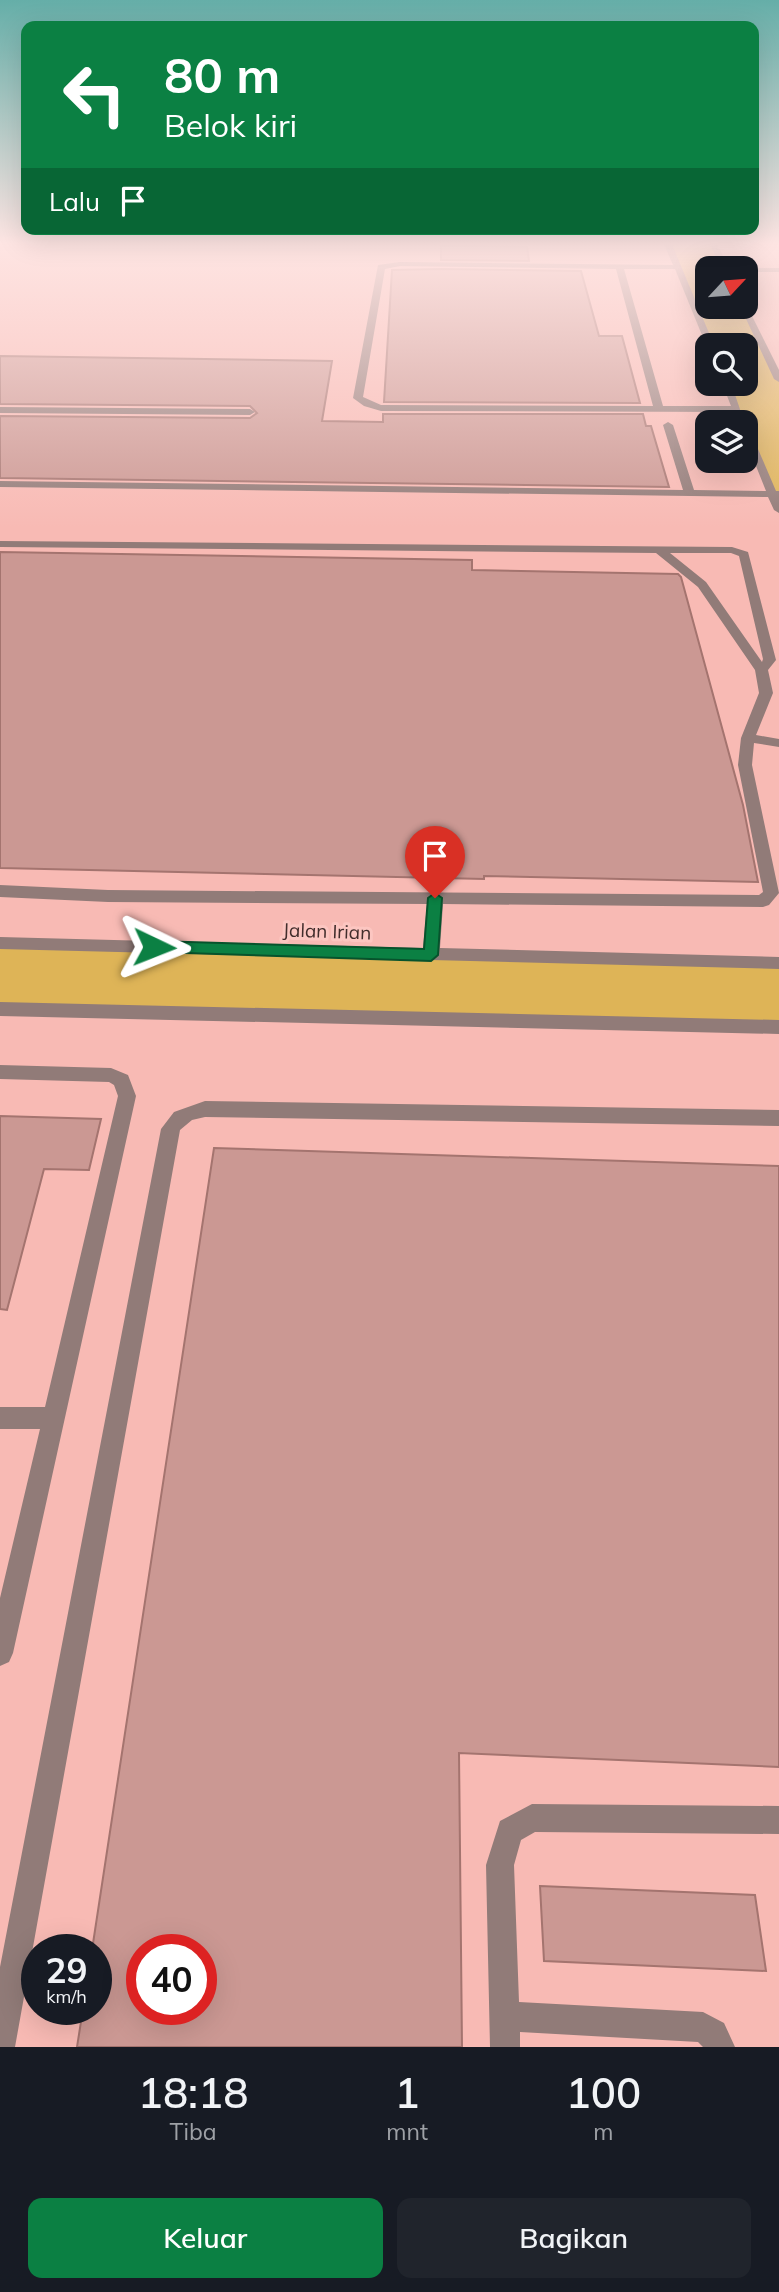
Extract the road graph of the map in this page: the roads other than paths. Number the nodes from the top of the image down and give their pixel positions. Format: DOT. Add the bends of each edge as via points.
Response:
graph roads {
  1 [pos="369,338"];
  2 [pos="640,338"];
  3 [pos="759,338"];
  4 [pos="779,379"];
  5 [pos="731,396"];
  6 [pos="659,409"];
  7 [pos="736,409"];
  8 [pos="0,410"];
  9 [pos="250,412"];
  10 [pos="668,425"];
  11 [pos="758,456"];
  12 [pos="0,484"];
  13 [pos="689,492"];
  14 [pos="776,494"];
  15 [pos="779,510"];
  16 [pos="0,544"];
  17 [pos="659,550"];
  18 [pos="761,670"];
  19 [pos="773,694"];
  20 [pos="762,709"];
  21 [pos="779,711"];
  22 [pos="748,738"];
  23 [pos="779,743"];
  24 [pos="0,891"];
  25 [pos="775,892"];
  26 [pos="435,898"];
  27 [pos="0,943"];
  28 [pos="431,955"];
  29 [pos="779,963"];
  30 [pos="0,1009"];
  31 [pos="779,1027"];
  32 [pos="0,1072"];
  33 [pos="779,1118"];
  34 [pos="0,1418"];
  35 [pos="54,1418"];
  36 [pos="0,1653"];
  37 [pos="779,1820"];
  38 [pos="504,2016"];
  39 [pos="1,2047"];
  40 [pos="505,2047"];
  41 [pos="720,2047"];
  1 -- 6 [label="street" via="358,398 381,408"];
  2 -- 6 [label="street"];
  3 -- 4 [label="street"];
  5 -- 7 [label="street"];
  6 -- 7 [label="street"];
  8 -- 9 [label="street"];
  10 -- 13 [label="street"];
  11 -- 14 [label="street"];
  12 -- 13 [label="street"];
  13 -- 14 [label="street"];
  14 -- 15 [label="street"];
  16 -- 17 [label="street"];
  17 -- 18 [label="street" via="702,585"];
  17 -- 18 [label="street" via="744,554 770,660"];
  18 -- 19 [label="street"];
  19 -- 20 [label="street"];
  20 -- 21 [label="street"];
  20 -- 22 [label="street"];
  22 -- 23 [label="street"];
  22 -- 25 [label="street" via="746,765"];
  24 -- 26 [label="street"];
  25 -- 26 [label="street" via="763,901"];
  26 -- 28 [label="street"];
  27 -- 28 [label="street, Jalan Irian"];
  28 -- 29 [label="street, Jalan Irian"];
  30 -- 31 [label="street"];
  32 -- 35 [label="street" via="111,1075 126,1087"];
  33 -- 39 [label="street" via="205,1109 176,1121 170,1129"];
  34 -- 35 [label="street"];
  35 -- 36 [label="street"];
  37 -- 38 [label="street" via="532,1818 510,1831 500,1865"];
  38 -- 40 [label="street"];
  38 -- 41 [label="street" via="703,2027"];
}
